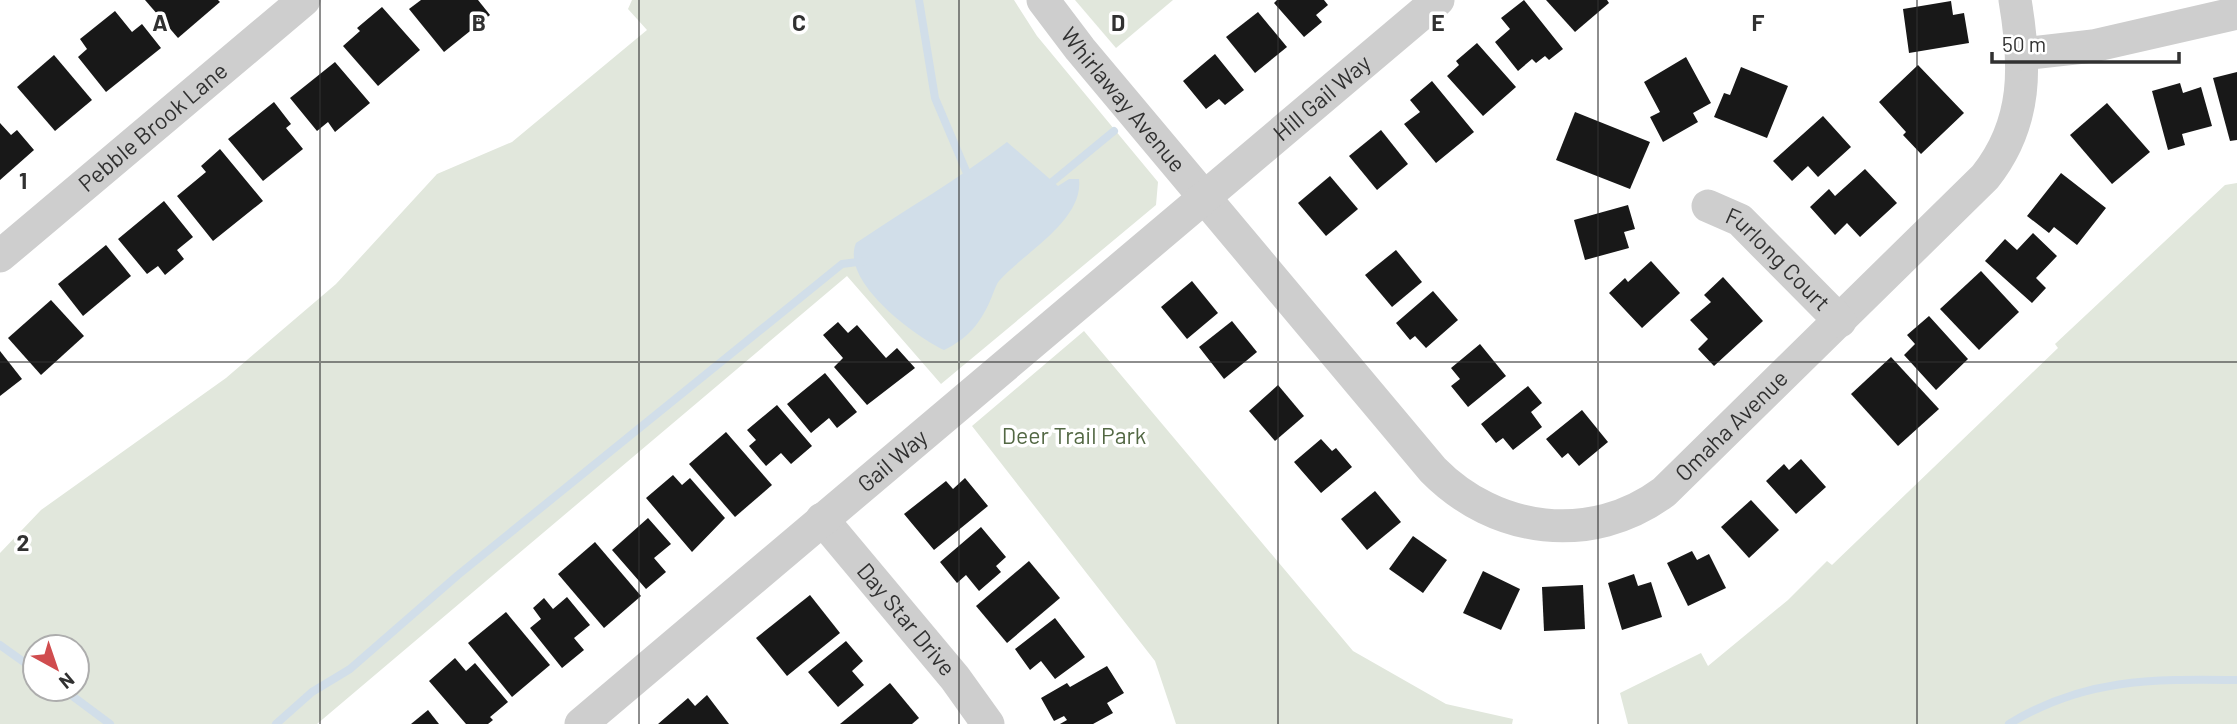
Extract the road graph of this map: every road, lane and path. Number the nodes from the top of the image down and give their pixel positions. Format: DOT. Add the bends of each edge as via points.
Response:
graph roads {
  1 [pos="304,0"];
  2 [pos="1043,0"];
  3 [pos="1438,0"];
  4 [pos="2015,0"];
  5 [pos="2237,13"];
  6 [pos="2023,54"];
  7 [pos="1204,196"];
  8 [pos="1708,206"];
  9 [pos="0,256"];
  10 [pos="1840,321"];
  11 [pos="822,519"];
  12 [pos="581,724"];
  13 [pos="988,724"];
  1 -- 9 [label="street, Pebble Brook Lane"];
  2 -- 7 [label="street, Whirlaway Avenue"];
  3 -- 7 [label="street, Hill Gail Way"];
  4 -- 6 [label="street, Omaha Avenue"];
  5 -- 6 [label="street" via="2093,46"];
  6 -- 10 [label="street, Omaha Avenue" via="2020,108 1997,161"];
  7 -- 10 [label="street, Omaha Avenue" via="1446,482 1483,508 1525,523 1554,527 1600,523 1658,496"];
  7 -- 11 [label="street, Gail Way"];
  8 -- 10 [label="street, Furlong Court" via="1740,220"];
  11 -- 12 [label="street, Gail Way"];
  11 -- 13 [label="street, Day Star Drive"];
}
